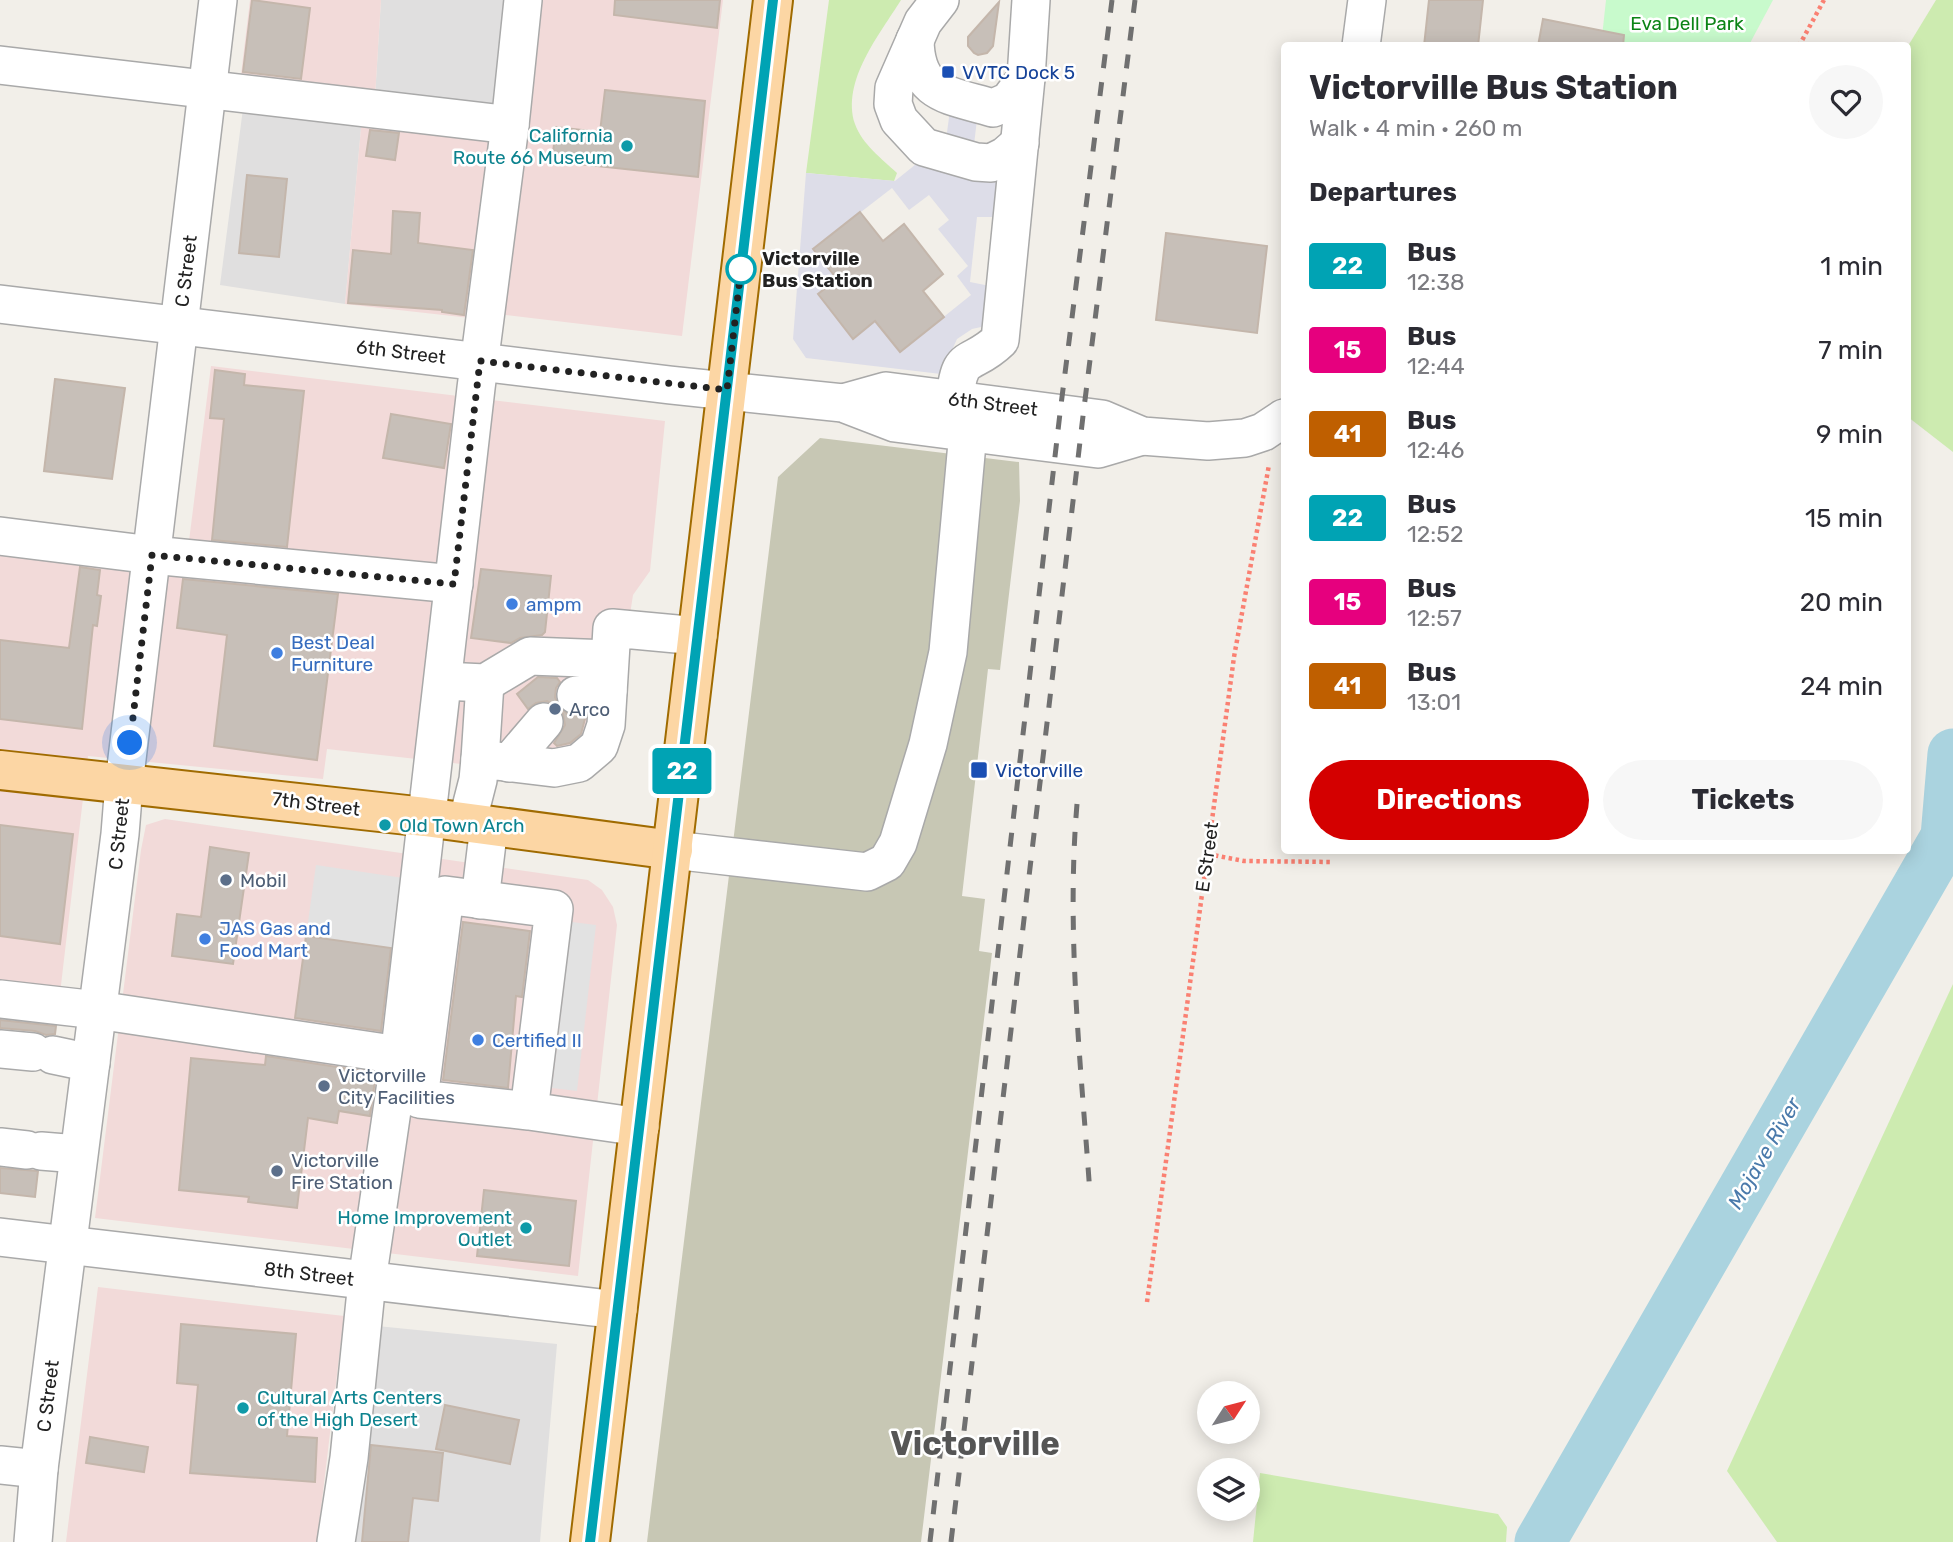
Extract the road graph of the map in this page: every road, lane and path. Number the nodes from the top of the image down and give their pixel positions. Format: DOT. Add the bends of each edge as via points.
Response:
graph roads {
  1 [pos="218,0"];
  2 [pos="523,0"];
  3 [pos="773,0"];
  4 [pos="940,0"];
  5 [pos="1031,0"];
  6 [pos="1367,0"];
  7 [pos="1824,0"];
  8 [pos="915,40"];
  9 [pos="1362,42"];
  10 [pos="1801,42"];
  11 [pos="0,65"];
  12 [pos="1026,78"];
  13 [pos="207,90"];
  14 [pos="510,125"];
  15 [pos="1020,143"];
  16 [pos="0,304"];
  17 [pos="180,326"];
  18 [pos="480,361"];
  19 [pos="727,390"];
  20 [pos="961,416"];
  21 [pos="1280,422"];
  22 [pos="0,536"];
  23 [pos="152,555"];
  24 [pos="454,584"];
  25 [pos="698,636"];
  26 [pos="443,681"];
  27 [pos="598,682"];
  28 [pos="485,683"];
  29 [pos="544,722"];
  30 [pos="495,761"];
  31 [pos="0,771"];
  32 [pos="124,784"];
  33 [pos="425,817"];
  34 [pos="478,825"];
  35 [pos="673,850"];
  36 [pos="1208,854"];
  37 [pos="1332,862"];
  38 [pos="480,900"];
  39 [pos="0,999"];
  40 [pos="97,1010"];
  41 [pos="29,1052"];
  42 [pos="399,1055"];
  43 [pos="91,1063"];
  44 [pos="529,1111"];
  45 [pos="640,1128"];
  46 [pos="23,1150"];
  47 [pos="78,1154"];
  48 [pos="0,1237"];
  49 [pos="66,1245"];
  50 [pos="366,1280"];
  51 [pos="1147,1301"];
  52 [pos="618,1310"];
  53 [pos="0,1465"];
  54 [pos="39,1469"];
  55 [pos="33,1542"];
  56 [pos="336,1542"];
  57 [pos="590,1542"];
  1 -- 13 [label="street, C Street"];
  2 -- 14 [label="street"];
  3 -- 19 [label="main road"];
  4 -- 8 [label="street"];
  5 -- 12 [label="street"];
  6 -- 9 [label="street"];
  7 -- 10 [label="path"];
  8 -- 12 [label="street" via="921,74 947,97 993,108 1009,100"];
  8 -- 15 [label="street" via="894,88 893,104 910,134 924,147 976,162 991,163"];
  11 -- 13 [label="street"];
  12 -- 15 [label="street"];
  13 -- 14 [label="street"];
  13 -- 17 [label="street, C Street"];
  14 -- 18 [label="street"];
  15 -- 20 [label="street" via="1000,340 989,351 964,362 957,373"];
  16 -- 17 [label="street, 6th Street"];
  17 -- 18 [label="street, 6th Street"];
  17 -- 23 [label="street, C Street"];
  18 -- 19 [label="street, 6th Street"];
  18 -- 24 [label="street"];
  19 -- 20 [label="street, 6th Street" via="843,403 895,423"];
  19 -- 25 [label="main road"];
  20 -- 21 [label="street, 6th Street" via="1098,449 1142,436 1228,441 1263,432"];
  20 -- 35 [label="street" via="948,652 928,744 898,843 887,862 867,872"];
  21 -- 36 [label="path, E Street" via="1234,657"];
  22 -- 23 [label="street"];
  23 -- 24 [label="street"];
  23 -- 32 [label="street, C Street"];
  24 -- 26 [label="street"];
  25 -- 27 [label="street" via="612,628"];
  25 -- 35 [label="main road"];
  26 -- 28 [label="street"];
  26 -- 33 [label="street"];
  27 -- 28 [label="street" via="530,656"];
  27 -- 30 [label="street" via="606,725 598,746 579,762 554,768"];
  28 -- 30 [label="street"];
  29 -- 30 [label="street"];
  30 -- 34 [label="street" via="478,780"];
  31 -- 32 [label="main road, 7th Street"];
  32 -- 33 [label="main road, 7th Street"];
  32 -- 40 [label="street, C Street"];
  33 -- 34 [label="main road, 7th Street"];
  33 -- 42 [label="street"];
  34 -- 35 [label="main road, 7th Street"];
  34 -- 38 [label="street"];
  35 -- 45 [label="main road"];
  36 -- 37 [label="path" via="1244,861"];
  36 -- 51 [label="path, E Street"];
  38 -- 44 [label="street" via="554,909"];
  38 -- 44 [label="street" via="445,895 419,1100"];
  39 -- 40 [label="street"];
  40 -- 42 [label="street"];
  40 -- 43 [label="street, C Street"];
  41 -- 43 [label="street"];
  42 -- 50 [label="street"];
  43 -- 47 [label="street, C Street"];
  44 -- 45 [label="street"];
  45 -- 52 [label="main road"];
  46 -- 47 [label="street"];
  47 -- 49 [label="street, C Street"];
  48 -- 49 [label="street, 8th Street"];
  49 -- 50 [label="street, 8th Street"];
  49 -- 54 [label="street, C Street"];
  50 -- 52 [label="street, 8th Street"];
  50 -- 56 [label="street"];
  52 -- 57 [label="main road"];
  53 -- 54 [label="street"];
  54 -- 55 [label="street, C Street"];
}
